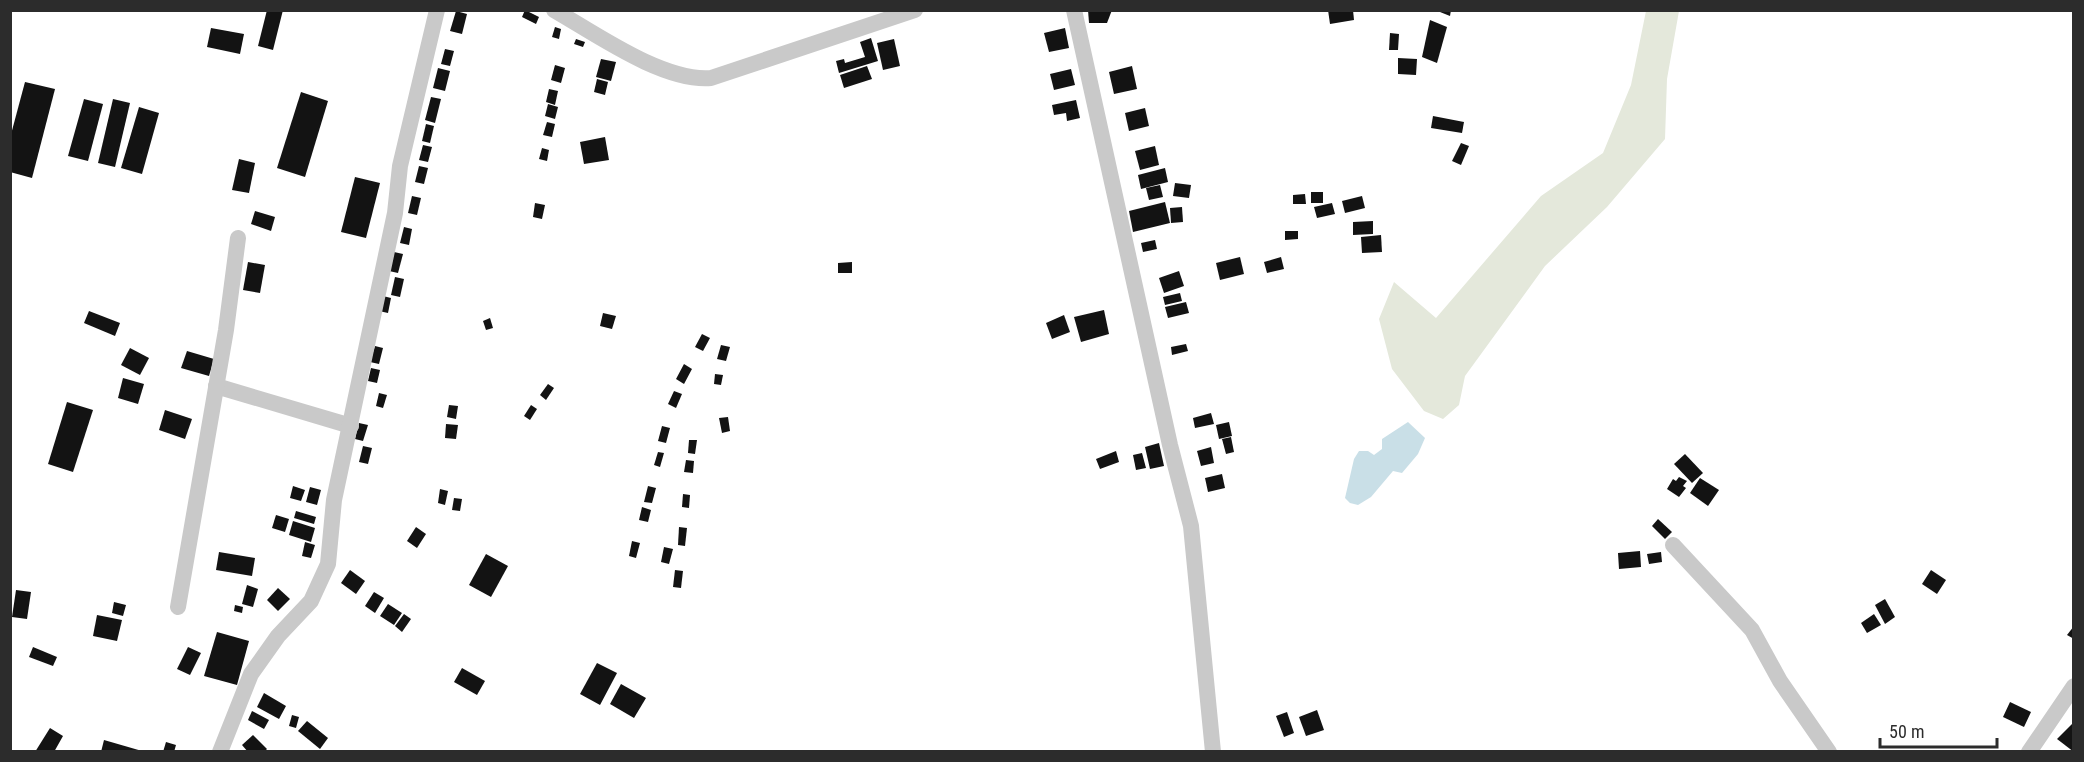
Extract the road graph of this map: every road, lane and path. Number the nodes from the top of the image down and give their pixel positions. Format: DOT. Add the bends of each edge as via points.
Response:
graph roads {
  1 [pos="437,10"];
  2 [pos="554,10"];
  3 [pos="915,10"];
  4 [pos="1074,10"];
  5 [pos="237,238"];
  6 [pos="216,386"];
  7 [pos="351,426"];
  8 [pos="1673,545"];
  9 [pos="177,607"];
  10 [pos="2073,686"];
  11 [pos="220,752"];
  12 [pos="1213,752"];
  13 [pos="1828,752"];
  14 [pos="2029,752"];
  1 -- 7 [label="street" via="400,166 396,213"];
  2 -- 3 [label="street" via="670,73 711,78"];
  4 -- 12 [label="street" via="1191,525"];
  5 -- 6 [label="street"];
  6 -- 7 [label="street"];
  6 -- 9 [label="street"];
  7 -- 11 [label="street" via="334,500 328,564 311,601 278,636 251,674"];
  8 -- 13 [label="street" via="1752,630 1780,681"];
  10 -- 14 [label="street"];
}
